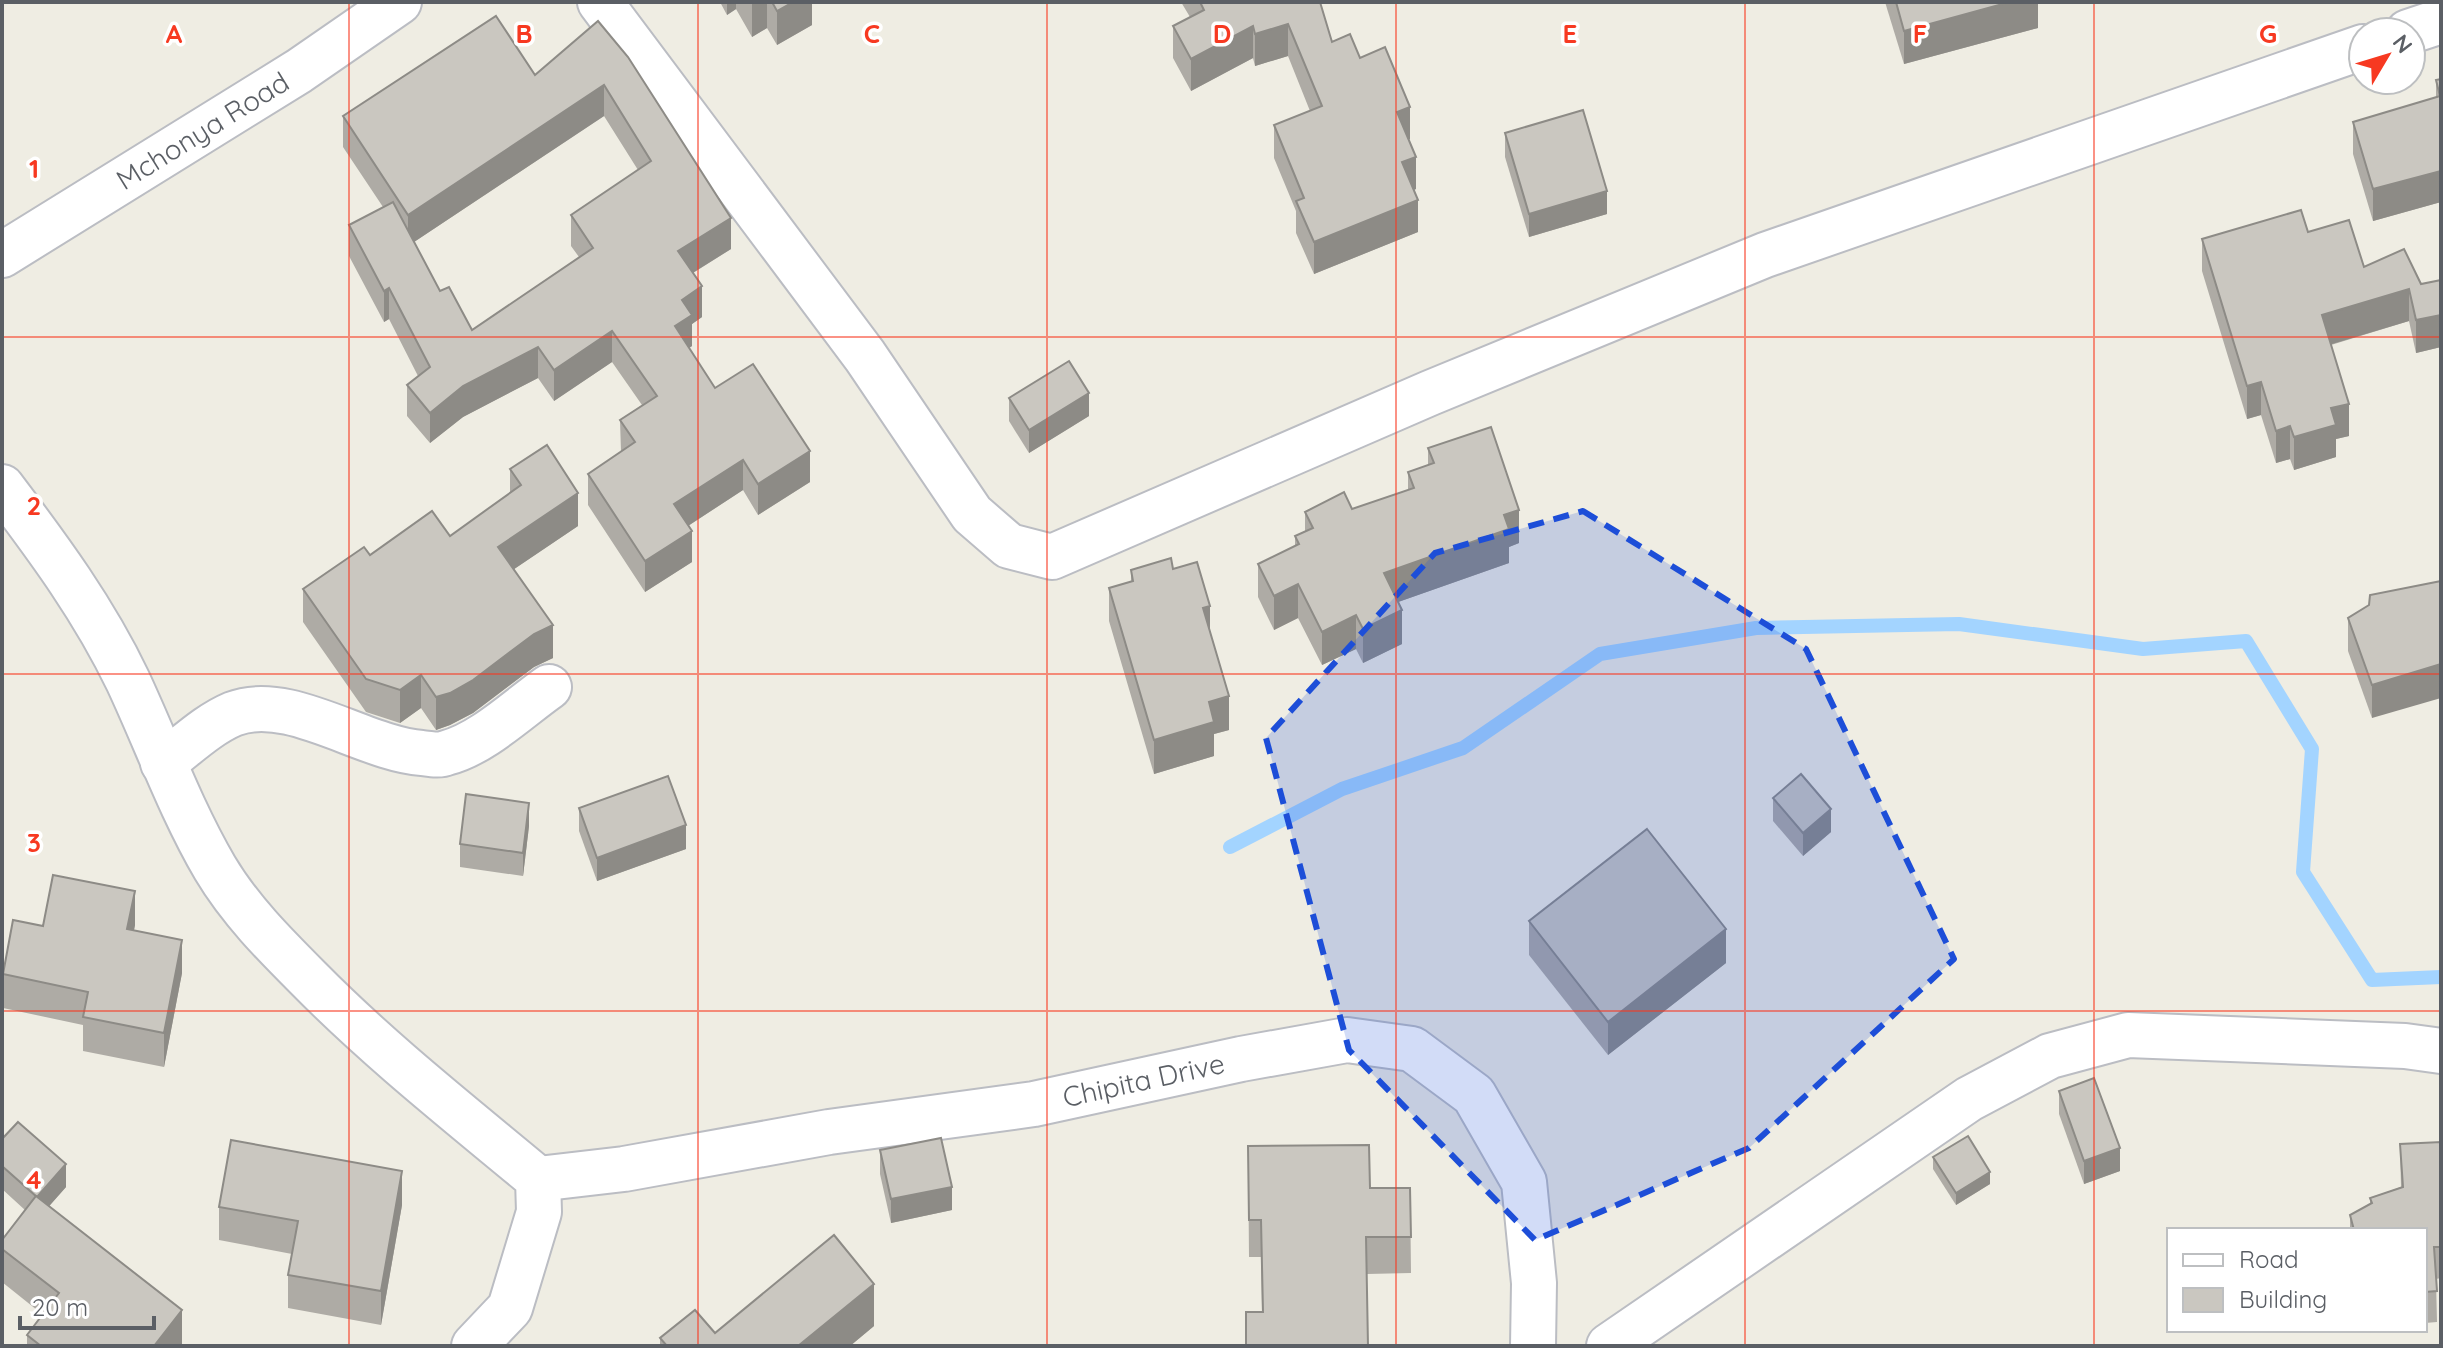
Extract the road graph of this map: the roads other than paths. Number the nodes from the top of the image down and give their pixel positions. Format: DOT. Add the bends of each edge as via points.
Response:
graph roads {
  1 [pos="399,2"];
  2 [pos="600,2"];
  3 [pos="2347,53"];
  4 [pos="2,255"];
  5 [pos="2,487"];
  6 [pos="549,687"];
  7 [pos="163,763"];
  8 [pos="2441,1051"];
  9 [pos="538,1179"];
  10 [pos="474,1346"];
  11 [pos="1533,1346"];
  12 [pos="1609,1346"];
  1 -- 4 [label="street, Mchonya Road" via="299,71"];
  2 -- 3 [label="street" via="865,356 972,514 1009,546 1052,557 1765,255"];
  5 -- 7 [label="street" via="103,632"];
  6 -- 7 [label="street" via="478,739 445,754 385,747 313,718 268,710 236,713 217,722"];
  7 -- 9 [label="street" via="216,868 257,927 339,1009"];
  8 -- 12 [label="street" via="2128,1035 2050,1056 1969,1099"];
  9 -- 10 [label="street" via="539,1212 510,1308"];
  9 -- 11 [label="street, Chipita Drive" via="1034,1104 1347,1040 1412,1049 1474,1095 1524,1182 1534,1283"];
}
